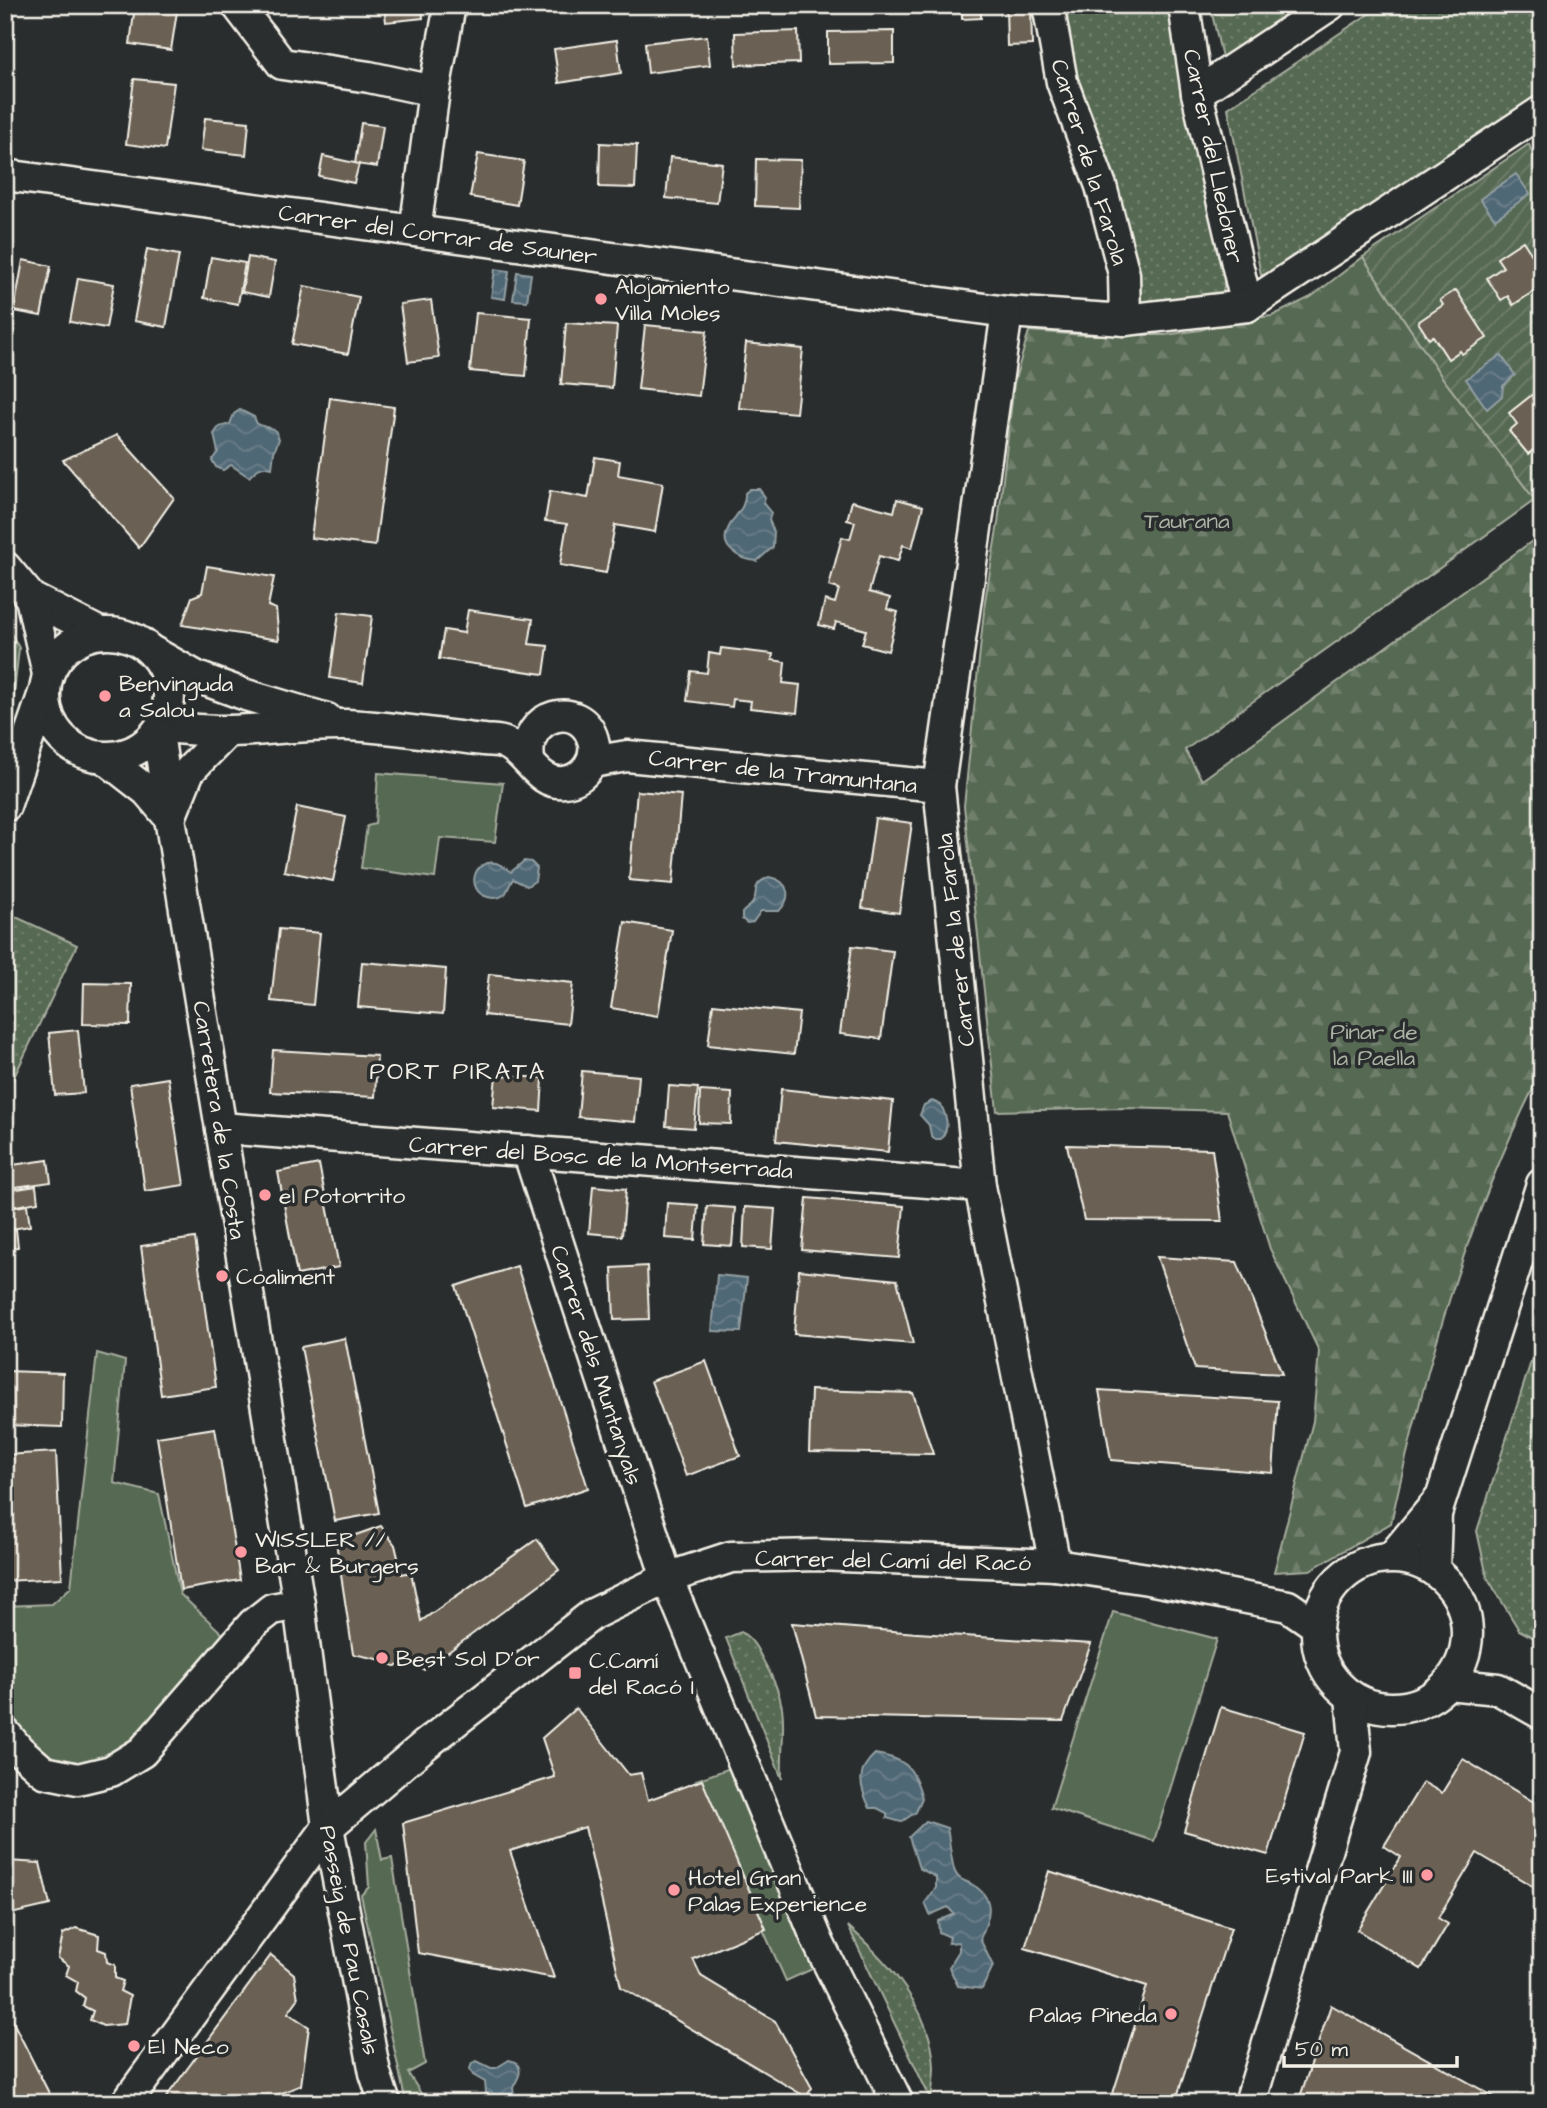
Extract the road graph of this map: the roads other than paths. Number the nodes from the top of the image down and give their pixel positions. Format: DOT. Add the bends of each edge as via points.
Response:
graph roads {
  1 [pos="237,5"];
  2 [pos="450,5"];
  3 [pos="1048,5"];
  4 [pos="1184,5"];
  5 [pos="1330,5"];
  6 [pos="434,91"];
  7 [pos="1197,93"];
  8 [pos="1542,111"];
  9 [pos="5,175"];
  10 [pos="415,231"];
  11 [pos="1247,306"];
  12 [pos="1007,312"];
  13 [pos="1125,320"];
  14 [pos="5,567"];
  15 [pos="31,598"];
  16 [pos="100,633"];
  17 [pos="153,652"];
  18 [pos="46,683"];
  19 [pos="347,725"];
  20 [pos="160,729"];
  21 [pos="534,729"];
  22 [pos="228,731"];
  23 [pos="505,742"];
  24 [pos="70,747"];
  25 [pos="593,751"];
  26 [pos="106,759"];
  27 [pos="529,760"];
  28 [pos="939,786"];
  29 [pos="7,802"];
  30 [pos="170,818"];
  31 [pos="221,1128"];
  32 [pos="528,1151"];
  33 [pos="1542,1184"];
  34 [pos="980,1186"];
  35 [pos="1439,1505"];
  36 [pos="1392,1557"];
  37 [pos="1055,1565"];
  38 [pos="1434,1570"];
  39 [pos="667,1578"];
  40 [pos="1326,1595"];
  41 [pos="299,1604"];
  42 [pos="1288,1606"];
  43 [pos="1317,1626"];
  44 [pos="1467,1635"];
  45 [pos="1447,1684"];
  46 [pos="1498,1689"];
  47 [pos="1351,1696"];
  48 [pos="1402,1707"];
  49 [pos="1542,1714"];
  50 [pos="5,1733"];
  51 [pos="1356,1752"];
  52 [pos="321,1777"];
  53 [pos="328,1826"];
  54 [pos="126,2103"];
  55 [pos="385,2103"];
  56 [pos="898,2103"];
  57 [pos="1250,2103"];
  1 -- 6 [label="street" via="282,64"];
  2 -- 6 [label="street"];
  3 -- 13 [label="street, Carrer de la Farola" via="1062,82 1101,186 1124,274"];
  4 -- 7 [label="street, Carrer del Lledoner"];
  5 -- 7 [label="street"];
  6 -- 10 [label="street"];
  7 -- 11 [label="street, Carrer del Lledoner"];
  8 -- 11 [label="street"];
  9 -- 10 [label="street, Carrer del Corrar de Sauner"];
  10 -- 12 [label="street, Carrer del Corrar de Sauner"];
  11 -- 13 [label="street, Carrer del Corrar de Sauner"];
  12 -- 13 [label="street, Carrer del Corrar de Sauner"];
  12 -- 28 [label="street, Carrer de la Farola"];
  14 -- 15 [label="street"];
  15 -- 16 [label="street"];
  15 -- 18 [label="street"];
  16 -- 17 [label="street" via="138,640"];
  16 -- 18 [label="street" via="68,646 56,658"];
  17 -- 19 [label="street" via="209,681"];
  17 -- 20 [label="street" via="169,688 169,708"];
  18 -- 24 [label="street" via="47,714"];
  18 -- 29 [label="street"];
  19 -- 22 [label="street"];
  19 -- 23 [label="street"];
  20 -- 22 [label="street"];
  20 -- 26 [label="street" via="144,746"];
  20 -- 30 [label="street, Carretera de la Costa"];
  21 -- 23 [label="street"];
  21 -- 25 [label="street" via="552,717 573,718 582,723"];
  21 -- 27 [label="street" via="527,749"];
  22 -- 30 [label="street" via="190,771"];
  23 -- 27 [label="street"];
  24 -- 26 [label="street"];
  24 -- 29 [label="street" via="27,773"];
  25 -- 27 [label="street" via="586,772 565,782 544,777"];
  25 -- 28 [label="street, Carrer de la Tramuntana"];
  26 -- 30 [label="street" via="147,791"];
  28 -- 34 [label="street, Carrer de la Farola"];
  30 -- 31 [label="street, Carretera de la Costa"];
  31 -- 32 [label="street, Carrer del Bosc de la Montserrada"];
  31 -- 41 [label="street, Carretera de la Costa"];
  32 -- 34 [label="street, Carrer del Bosc de la Montserrada"];
  32 -- 39 [label="street, Carrer dels Muntanyals"];
  33 -- 35 [label="street"];
  34 -- 37 [label="street, Carrer de la Farola"];
  35 -- 36 [label="street"];
  35 -- 38 [label="street"];
  36 -- 38 [label="street" via="1414,1560"];
  36 -- 40 [label="street" via="1361,1564"];
  37 -- 39 [label="street, Carrer del Camí del Racó" via="818,1555 731,1557"];
  37 -- 42 [label="street, Carrer del Camí del Racó"];
  38 -- 44 [label="street" via="1459,1598"];
  39 -- 53 [label="street, Carrer del Camí del Racó" via="593,1614"];
  39 -- 56 [label="street, Carrer dels Muntanyals" via="819,1944"];
  40 -- 42 [label="street, Carrer del Camí del Racó"];
  40 -- 43 [label="street"];
  41 -- 50 [label="street" via="272,1609 253,1624 142,1752 111,1771 78,1779 44,1772"];
  41 -- 52 [label="street, Carretera de la Costa"];
  42 -- 43 [label="street, Carrer del Camí del Racó"];
  43 -- 47 [label="street" via="1324,1665"];
  44 -- 45 [label="street" via="1461,1661"];
  44 -- 46 [label="street"];
  45 -- 46 [label="street"];
  45 -- 48 [label="street" via="1434,1695"];
  46 -- 49 [label="street"];
  47 -- 48 [label="street" via="1375,1706"];
  47 -- 51 [label="street"];
  48 -- 51 [label="street"];
  51 -- 57 [label="street"];
  52 -- 53 [label="street, Passeig de Pau Casals"];
  53 -- 54 [label="street, Carrer del Camí del Racó"];
  53 -- 55 [label="street, Passeig de Pau Casals"];
}
